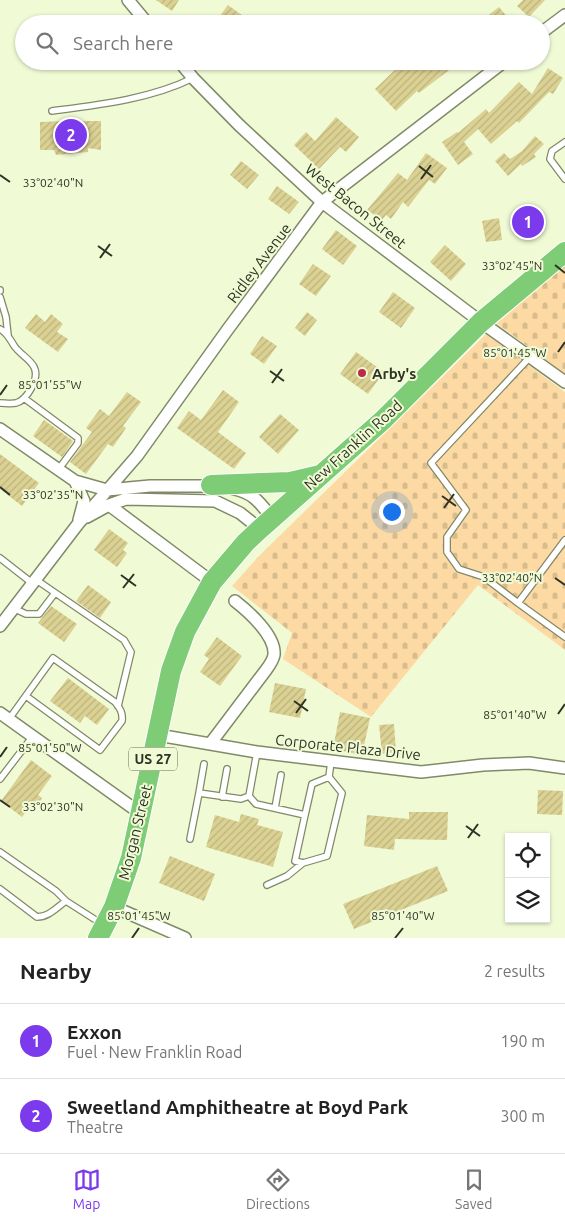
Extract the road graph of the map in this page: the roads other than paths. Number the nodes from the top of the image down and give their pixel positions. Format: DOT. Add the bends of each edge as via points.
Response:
graph roads {
  1 [pos="128,0"];
  2 [pos="140,15"];
  3 [pos="565,15"];
  4 [pos="550,26"];
  5 [pos="186,70"];
  6 [pos="493,70"];
  7 [pos="193,78"];
  8 [pos="52,111"];
  9 [pos="565,142"];
  10 [pos="565,179"];
  11 [pos="322,202"];
  12 [pos="565,252"];
  13 [pos="0,297"];
  14 [pos="481,322"];
  15 [pos="0,329"];
  16 [pos="8,335"];
  17 [pos="530,357"];
  18 [pos="565,382"];
  19 [pos="24,398"];
  20 [pos="0,403"];
  21 [pos="0,429"];
  22 [pos="58,470"];
  23 [pos="322,475"];
  24 [pos="75,481"];
  25 [pos="211,485"];
  26 [pos="107,490"];
  27 [pos="108,505"];
  28 [pos="266,523"];
  29 [pos="78,524"];
  30 [pos="565,540"];
  31 [pos="0,559"];
  32 [pos="34,581"];
  33 [pos="212,582"];
  34 [pos="55,593"];
  35 [pos="235,601"];
  36 [pos="518,603"];
  37 [pos="13,608"];
  38 [pos="0,626"];
  39 [pos="565,637"];
  40 [pos="26,696"];
  41 [pos="118,706"];
  42 [pos="4,716"];
  43 [pos="158,735"];
  44 [pos="33,736"];
  45 [pos="210,744"];
  46 [pos="257,752"];
  47 [pos="331,761"];
  48 [pos="204,764"];
  49 [pos="565,768"];
  50 [pos="227,769"];
  51 [pos="281,775"];
  52 [pos="329,777"];
  53 [pos="0,779"];
  54 [pos="200,793"];
  55 [pos="249,796"];
  56 [pos="222,797"];
  57 [pos="275,808"];
  58 [pos="140,813"];
  59 [pos="305,815"];
  60 [pos="190,839"];
  61 [pos="0,852"];
  62 [pos="303,863"];
  63 [pos="267,885"];
  64 [pos="0,889"];
  65 [pos="66,901"];
  66 [pos="114,907"];
  67 [pos="101,932"];
  68 [pos="185,938"];
  1 -- 2 [label="street"];
  3 -- 4 [label="street"];
  5 -- 7 [label="street, West Bacon Street"];
  6 -- 11 [label="street, Ridley Avenue"];
  7 -- 8 [label="lane" via="164,91"];
  7 -- 11 [label="street, West Bacon Street"];
  9 -- 10 [label="lane" via="552,151 550,158"];
  11 -- 14 [label="street, West Bacon Street"];
  11 -- 26 [label="street, Ridley Avenue" via="137,456"];
  12 -- 14 [label="highway, New Franklin Road / US 27"];
  13 -- 16 [label="lane"];
  14 -- 17 [label="street, West Bacon Street"];
  14 -- 23 [label="highway, New Franklin Road / US 27" via="383,420"];
  15 -- 16 [label="lane"];
  16 -- 19 [label="lane" via="34,367 33,385"];
  17 -- 18 [label="street, West Bacon Street"];
  17 -- 36 [label="lane" via="431,463 466,510 447,537 447,552 459,569 484,577"];
  19 -- 20 [label="lane" via="17,403"];
  19 -- 22 [label="lane" via="78,438 78,443"];
  21 -- 22 [label="street"];
  22 -- 24 [label="street"];
  23 -- 25 [label="highway" via="290,482"];
  23 -- 28 [label="highway, New Franklin Road / US 27"];
  24 -- 26 [label="street"];
  24 -- 29 [label="street, Ridley Avenue" via="84,501"];
  25 -- 26 [label="street"];
  25 -- 28 [label="street" via="244,491 256,498"];
  26 -- 29 [label="street, Ridley Avenue"];
  27 -- 28 [label="street, Ridley Avenue" via="126,499 215,501"];
  27 -- 29 [label="street, Ridley Avenue"];
  27 -- 33 [label="street"];
  28 -- 33 [label="highway, New Franklin Road / US 27"];
  29 -- 32 [label="street, Ridley Avenue"];
  30 -- 36 [label="lane"];
  31 -- 32 [label="lane"];
  32 -- 34 [label="lane"];
  32 -- 37 [label="street, Ridley Avenue"];
  33 -- 43 [label="highway, Morgan Street / US 27" via="178,651"];
  34 -- 37 [label="lane" via="39,614 26,614"];
  34 -- 41 [label="lane" via="129,646 131,652"];
  35 -- 45 [label="street" via="267,634 274,656"];
  36 -- 39 [label="lane"];
  37 -- 38 [label="street, Ridley Avenue"];
  40 -- 41 [label="lane" via="53,658"];
  40 -- 41 [label="lane" via="100,750 122,721 123,715"];
  40 -- 42 [label="lane"];
  42 -- 44 [label="street"];
  43 -- 45 [label="street, Corporate Plaza Drive"];
  43 -- 58 [label="highway, Morgan Street / US 27"];
  44 -- 53 [label="lane"];
  44 -- 58 [label="street"];
  45 -- 46 [label="street, Corporate Plaza Drive"];
  46 -- 47 [label="street, Corporate Plaza Drive"];
  46 -- 55 [label="lane"];
  47 -- 49 [label="street, Corporate Plaza Drive" via="421,772 529,763"];
  47 -- 52 [label="lane"];
  48 -- 54 [label="lane"];
  50 -- 56 [label="lane"];
  51 -- 57 [label="lane"];
  52 -- 59 [label="lane" via="312,784"];
  52 -- 62 [label="lane" via="342,793 330,848 327,856"];
  54 -- 56 [label="lane"];
  54 -- 60 [label="lane"];
  55 -- 56 [label="lane" via="241,799"];
  55 -- 57 [label="lane" via="256,804"];
  57 -- 59 [label="lane"];
  58 -- 66 [label="highway, Morgan Street / US 27" via="131,858"];
  59 -- 62 [label="lane" via="295,861"];
  61 -- 65 [label="lane" via="56,890"];
  62 -- 63 [label="lane" via="287,876"];
  64 -- 65 [label="lane" via="37,917 50,913"];
  65 -- 67 [label="lane"];
  66 -- 67 [label="highway, Morgan Street / US 27"];
  66 -- 68 [label="street"];
}
